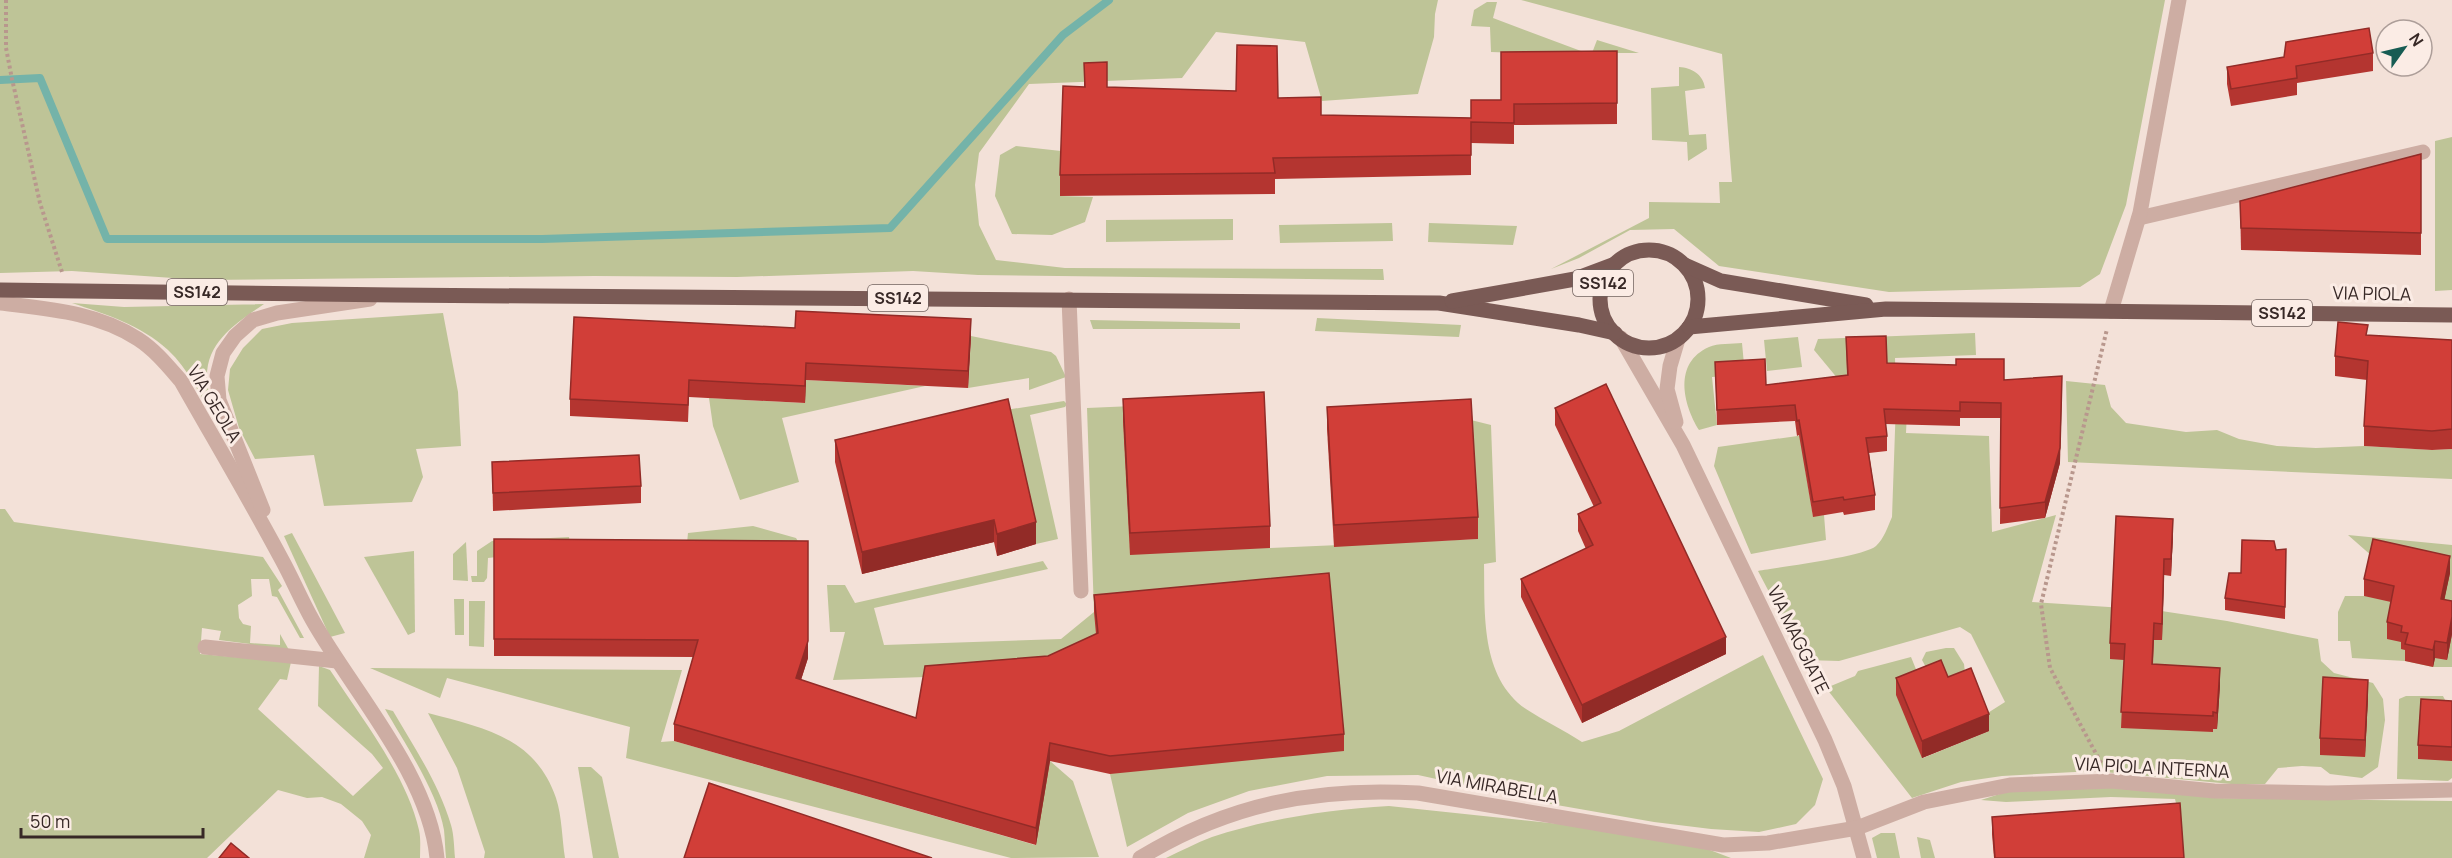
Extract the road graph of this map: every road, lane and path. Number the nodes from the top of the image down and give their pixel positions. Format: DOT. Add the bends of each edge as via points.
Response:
graph roads {
  1 [pos="6,0"];
  2 [pos="2179,0"];
  3 [pos="2423,152"];
  4 [pos="2139,218"];
  5 [pos="1615,264"];
  6 [pos="1684,264"];
  7 [pos="0,290"];
  8 [pos="68,290"];
  9 [pos="395,295"];
  10 [pos="1069,299"];
  11 [pos="0,303"];
  12 [pos="1439,303"];
  13 [pos="1886,309"];
  14 [pos="2111,311"];
  15 [pos="2452,315"];
  16 [pos="1689,327"];
  17 [pos="1618,336"];
  18 [pos="1678,339"];
  19 [pos="1683,446"];
  20 [pos="282,560"];
  21 [pos="1082,591"];
  22 [pos="205,647"];
  23 [pos="337,661"];
  24 [pos="2112,781"];
  25 [pos="2452,790"];
  26 [pos="1857,828"];
  27 [pos="437,858"];
  28 [pos="1140,858"];
  29 [pos="1864,858"];
  1 -- 8 [label="path" via="6,48 19,113 40,203"];
  2 -- 4 [label="street"];
  3 -- 4 [label="street"];
  4 -- 14 [label="street"];
  5 -- 6 [label="main road, SS142" via="1634,252 1650,250 1671,255"];
  5 -- 12 [label="main road, SS142" via="1575,279"];
  5 -- 17 [label="main road, SS142" via="1606,277 1601,298 1603,314"];
  6 -- 13 [label="main road, SS142" via="1721,281"];
  6 -- 16 [label="main road" via="1696,283 1698,299"];
  7 -- 8 [label="main road, SS142"];
  8 -- 9 [label="main road, SS142"];
  9 -- 10 [label="main road, SS142"];
  9 -- 20 [label="street, VIA GEOLA" via="253,320 223,353 217,376 219,400"];
  10 -- 12 [label="main road, SS142"];
  10 -- 21 [label="street"];
  11 -- 20 [label="street, VIA GEOLA" via="74,313 112,325 159,356 181,381"];
  12 -- 17 [label="main road, SS142" via="1580,325"];
  13 -- 14 [label="main road, SS142"];
  13 -- 16 [label="main road, SS142"];
  14 -- 15 [label="main road, VIA PIOLA / SS142"];
  14 -- 24 [label="path" via="2041,604 2050,668"];
  16 -- 18 [label="main road"];
  17 -- 18 [label="main road, SS142" via="1649,348"];
  17 -- 19 [label="street, VIA MAGGIATE"];
  18 -- 19 [label="street, VIA MAGGIATE" via="1667,389"];
  19 -- 26 [label="street, VIA MAGGIATE" via="1825,740"];
  20 -- 23 [label="street, VIA GEOLA"];
  22 -- 23 [label="street"];
  23 -- 27 [label="street, VIA GEOLA" via="414,785 429,819"];
  24 -- 25 [label="street, VIA PIOLA INTERNA" via="2214,791"];
  24 -- 26 [label="street, VIA PIOLA INTERNA" via="2010,785 1924,802"];
  26 -- 28 [label="street, VIA MIRABELLA" via="1768,843 1723,845 1418,793 1377,791 1256,806 1214,820"];
  26 -- 29 [label="street, VIA MAGGIATE"];
}
